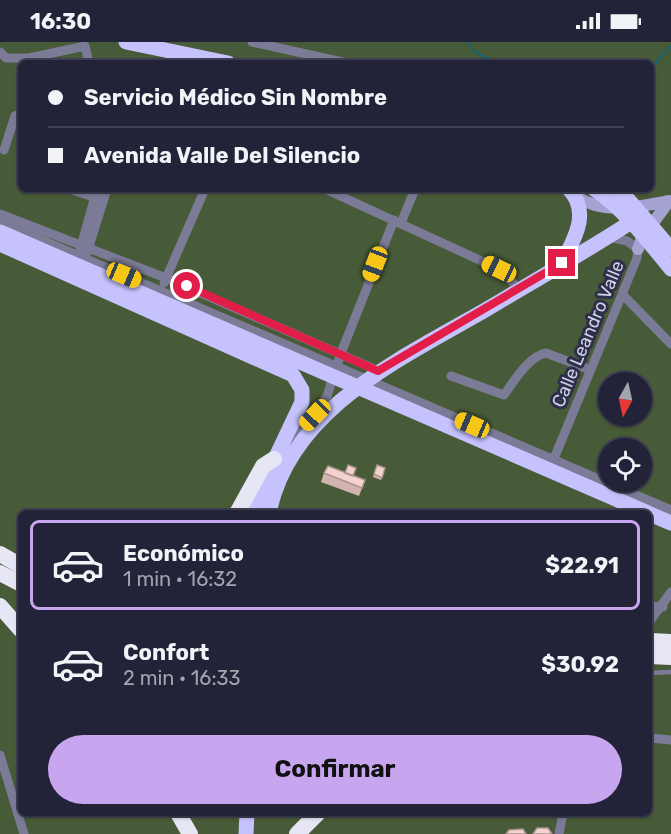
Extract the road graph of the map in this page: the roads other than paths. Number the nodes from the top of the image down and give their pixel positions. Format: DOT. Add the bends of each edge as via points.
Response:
graph roads {
  1 [pos="126,42"];
  2 [pos="252,42"];
  3 [pos="85,44"];
  4 [pos="2,58"];
  5 [pos="88,60"];
  6 [pos="201,60"];
  7 [pos="333,60"];
  8 [pos="18,114"];
  9 [pos="4,150"];
  10 [pos="82,192"];
  11 [pos="204,192"];
  12 [pos="331,192"];
  13 [pos="350,192"];
  14 [pos="413,192"];
  15 [pos="598,192"];
  16 [pos="622,192"];
  17 [pos="573,193"];
  18 [pos="99,196"];
  19 [pos="346,200"];
  20 [pos="670,200"];
  21 [pos="0,214"];
  22 [pos="642,215"];
  23 [pos="0,222"];
  24 [pos="398,222"];
  25 [pos="0,232"];
  26 [pos="609,237"];
  27 [pos="0,244"];
  28 [pos="638,249"];
  29 [pos="671,249"];
  30 [pos="84,252"];
  31 [pos="562,263"];
  32 [pos="671,269"];
  33 [pos="166,278"];
  34 [pos="520,290"];
  35 [pos="162,291"];
  36 [pos="624,295"];
  37 [pos="671,344"];
  38 [pos="341,353"];
  39 [pos="336,366"];
  40 [pos="591,370"];
  41 [pos="374,375"];
  42 [pos="451,376"];
  43 [pos="281,458"];
  44 [pos="553,460"];
  45 [pos="239,510"];
  46 [pos="256,510"];
  47 [pos="270,510"];
  48 [pos="642,510"];
  49 [pos="652,513"];
  50 [pos="670,514"];
  51 [pos="671,528"];
  52 [pos="10,562"];
  53 [pos="18,578"];
  54 [pos="671,592"];
  55 [pos="0,606"];
  56 [pos="652,606"];
  57 [pos="663,607"];
  58 [pos="652,619"];
  59 [pos="18,627"];
  60 [pos="652,640"];
  61 [pos="671,642"];
  62 [pos="652,656"];
  63 [pos="671,657"];
  64 [pos="671,672"];
  65 [pos="652,673"];
  66 [pos="652,738"];
  67 [pos="671,740"];
  68 [pos="0,755"];
  69 [pos="18,814"];
  70 [pos="19,816"];
  71 [pos="180,816"];
  72 [pos="247,816"];
  73 [pos="315,816"];
  74 [pos="562,816"];
  75 [pos="24,834"];
  76 [pos="190,834"];
  77 [pos="246,834"];
  78 [pos="297,834"];
  79 [pos="559,834"];
  1 -- 6 [label="main road"];
  2 -- 7 [label="street"];
  3 -- 4 [label="street" via="48,55"];
  3 -- 5 [label="street"];
  8 -- 9 [label="street"];
  10 -- 18 [label="street"];
  11 -- 33 [label="street"];
  12 -- 19 [label="street"];
  13 -- 19 [label="street"];
  14 -- 24 [label="street"];
  15 -- 32 [label="main road"];
  16 -- 22 [label="main road"];
  17 -- 22 [label="main road" via="591,206"];
  17 -- 31 [label="main road" via="580,210 578,228"];
  18 -- 30 [label="street"];
  19 -- 24 [label="street"];
  20 -- 22 [label="main road"];
  21 -- 30 [label="street"];
  22 -- 26 [label="main road"];
  22 -- 28 [label="main road"];
  22 -- 29 [label="main road"];
  23 -- 30 [label="street"];
  24 -- 34 [label="street" via="499,269"];
  24 -- 38 [label="street"];
  25 -- 48 [label="main road"];
  26 -- 28 [label="street, Calle Leandro Valle" via="627,241"];
  26 -- 31 [label="main road"];
  27 -- 43 [label="main road" via="293,375 302,390 302,402"];
  28 -- 36 [label="street, Calle Leandro Valle"];
  30 -- 33 [label="street"];
  30 -- 35 [label="street"];
  31 -- 34 [label="main road"];
  33 -- 35 [label="street"];
  33 -- 38 [label="street"];
  34 -- 41 [label="main road"];
  35 -- 39 [label="street"];
  36 -- 37 [label="street"];
  36 -- 40 [label="street, Calle Leandro Valle"];
  38 -- 39 [label="street"];
  38 -- 41 [label="street"];
  39 -- 41 [label="street"];
  39 -- 43 [label="street" via="327,396"];
  40 -- 42 [label="street" via="540,354 504,395"];
  40 -- 44 [label="street, Calle Leandro Valle"];
  41 -- 43 [label="main road"];
  41 -- 44 [label="street"];
  43 -- 45 [label="highway" via="263,466"];
  43 -- 46 [label="main road"];
  43 -- 47 [label="main road"];
  44 -- 50 [label="street"];
  49 -- 50 [label="main road"];
  50 -- 51 [label="street"];
  52 -- 53 [label="highway"];
  54 -- 57 [label="street"];
  55 -- 59 [label="highway"];
  56 -- 57 [label="street"];
  57 -- 58 [label="street"];
  60 -- 61 [label="highway"];
  62 -- 63 [label="highway"];
  64 -- 65 [label="lane"];
  66 -- 67 [label="street"];
  68 -- 69 [label="street"];
  70 -- 75 [label="street"];
  71 -- 76 [label="highway"];
  72 -- 77 [label="main road"];
  73 -- 78 [label="highway"];
  74 -- 79 [label="street"];
}
